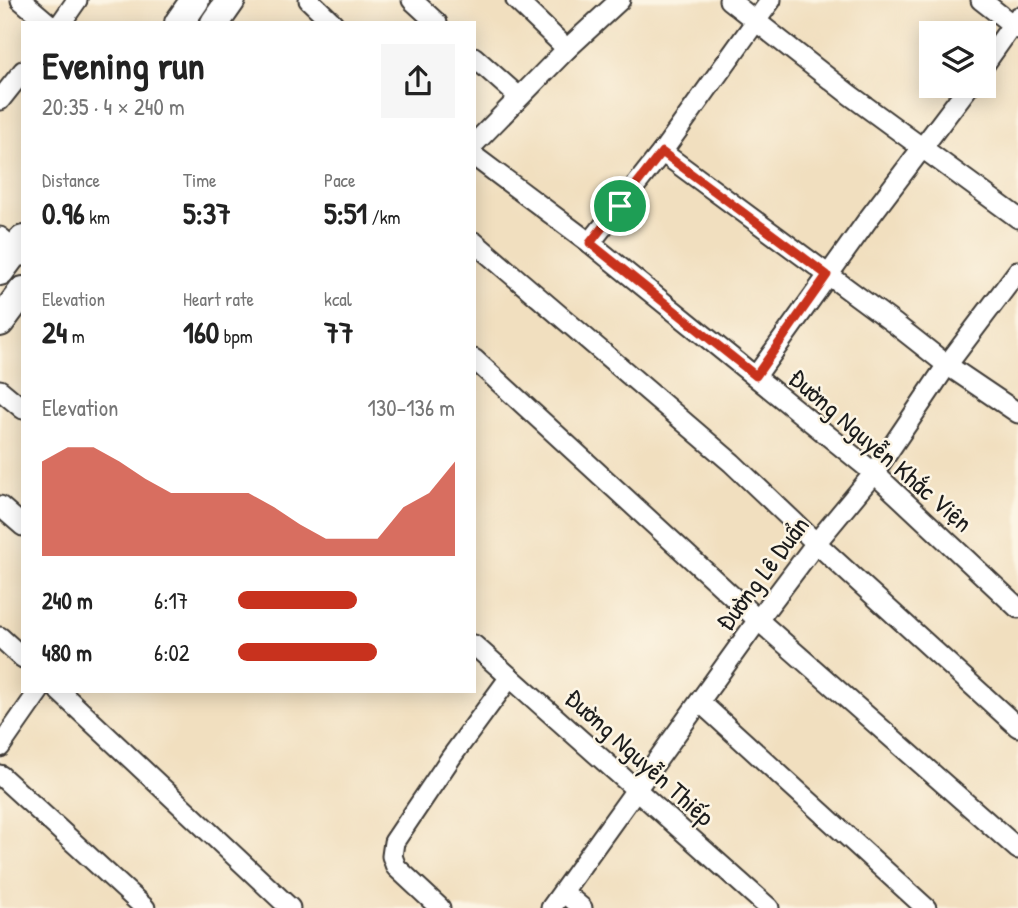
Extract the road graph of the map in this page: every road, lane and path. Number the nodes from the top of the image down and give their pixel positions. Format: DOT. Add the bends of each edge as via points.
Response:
graph roads {
  1 [pos="21,0"];
  2 [pos="77,0"];
  3 [pos="195,0"];
  4 [pos="231,0"];
  5 [pos="309,0"];
  6 [pos="412,0"];
  7 [pos="516,0"];
  8 [pos="729,0"];
  9 [pos="771,0"];
  10 [pos="981,0"];
  11 [pos="617,1"];
  12 [pos="46,21"];
  13 [pos="62,21"];
  14 [pos="180,21"];
  15 [pos="216,21"];
  16 [pos="330,21"];
  17 [pos="435,21"];
  18 [pos="756,21"];
  19 [pos="1016,23"];
  20 [pos="567,49"];
  21 [pos="996,49"];
  22 [pos="476,59"];
  23 [pos="21,73"];
  24 [pos="3,89"];
  25 [pos="519,97"];
  26 [pos="959,98"];
  27 [pos="476,142"];
  28 [pos="922,148"];
  29 [pos="662,152"];
  30 [pos="476,158"];
  31 [pos="1018,218"];
  32 [pos="590,243"];
  33 [pos="476,244"];
  34 [pos="1018,271"];
  35 [pos="827,275"];
  36 [pos="21,294"];
  37 [pos="0,322"];
  38 [pos="476,361"];
  39 [pos="947,366"];
  40 [pos="756,376"];
  41 [pos="0,390"];
  42 [pos="21,407"];
  43 [pos="1018,413"];
  44 [pos="874,472"];
  45 [pos="0,506"];
  46 [pos="21,524"];
  47 [pos="816,543"];
  48 [pos="1018,608"];
  49 [pos="758,620"];
  50 [pos="0,638"];
  51 [pos="476,647"];
  52 [pos="21,656"];
  53 [pos="510,677"];
  54 [pos="38,693"];
  55 [pos="61,693"];
  56 [pos="700,702"];
  57 [pos="1018,727"];
  58 [pos="0,747"];
  59 [pos="0,775"];
  60 [pos="637,789"];
  61 [pos="1018,849"];
  62 [pos="557,900"];
  63 [pos="145,908"];
  64 [pos="290,908"];
  65 [pos="440,908"];
  66 [pos="582,908"];
  67 [pos="769,908"];
  68 [pos="926,908"];
  1 -- 12 [label="street"];
  2 -- 13 [label="street"];
  3 -- 14 [label="highway"];
  4 -- 15 [label="highway"];
  5 -- 16 [label="street"];
  6 -- 17 [label="street"];
  7 -- 20 [label="street"];
  8 -- 18 [label="street"];
  9 -- 18 [label="street"];
  10 -- 19 [label="street"];
  11 -- 20 [label="street"];
  18 -- 28 [label="street"];
  18 -- 29 [label="street"];
  19 -- 21 [label="street"];
  20 -- 25 [label="street"];
  22 -- 25 [label="street"];
  23 -- 24 [label="street"];
  25 -- 27 [label="street"];
  26 -- 28 [label="street"];
  28 -- 31 [label="street"];
  28 -- 35 [label="street"];
  29 -- 32 [label="street"];
  29 -- 35 [label="street"];
  30 -- 32 [label="street, Đường Nguyễn Khắc Viện"];
  32 -- 40 [label="street, Đường Nguyễn Khắc Viện"];
  33 -- 47 [label="street" via="732,463"];
  34 -- 39 [label="street, Đường Lê Duẩn"];
  35 -- 39 [label="street"];
  35 -- 40 [label="street"];
  36 -- 37 [label="highway"];
  38 -- 49 [label="street"];
  39 -- 43 [label="street"];
  39 -- 44 [label="street, Đường Lê Duẩn"];
  40 -- 44 [label="street, Đường Nguyễn Khắc Viện"];
  41 -- 42 [label="street"];
  44 -- 47 [label="street, Đường Lê Duẩn"];
  44 -- 48 [label="street, Đường Nguyễn Khắc Viện"];
  45 -- 46 [label="street"];
  47 -- 49 [label="street, Đường Lê Duẩn"];
  47 -- 57 [label="street"];
  49 -- 56 [label="street, Đường Lê Duẩn"];
  49 -- 61 [label="street"];
  50 -- 52 [label="street"];
  51 -- 53 [label="street, Đường Nguyễn Thiếp"];
  53 -- 60 [label="street, Đường Nguyễn Thiếp"];
  53 -- 65 [label="street" via="394,842 396,867"];
  54 -- 58 [label="street"];
  55 -- 64 [label="street"];
  56 -- 60 [label="street, Đường Lê Duẩn"];
  56 -- 68 [label="street"];
  59 -- 63 [label="street"];
  60 -- 62 [label="street, Đường Lê Duẩn"];
  60 -- 67 [label="street, Đường Nguyễn Thiếp"];
  62 -- 66 [label="street"];
}
